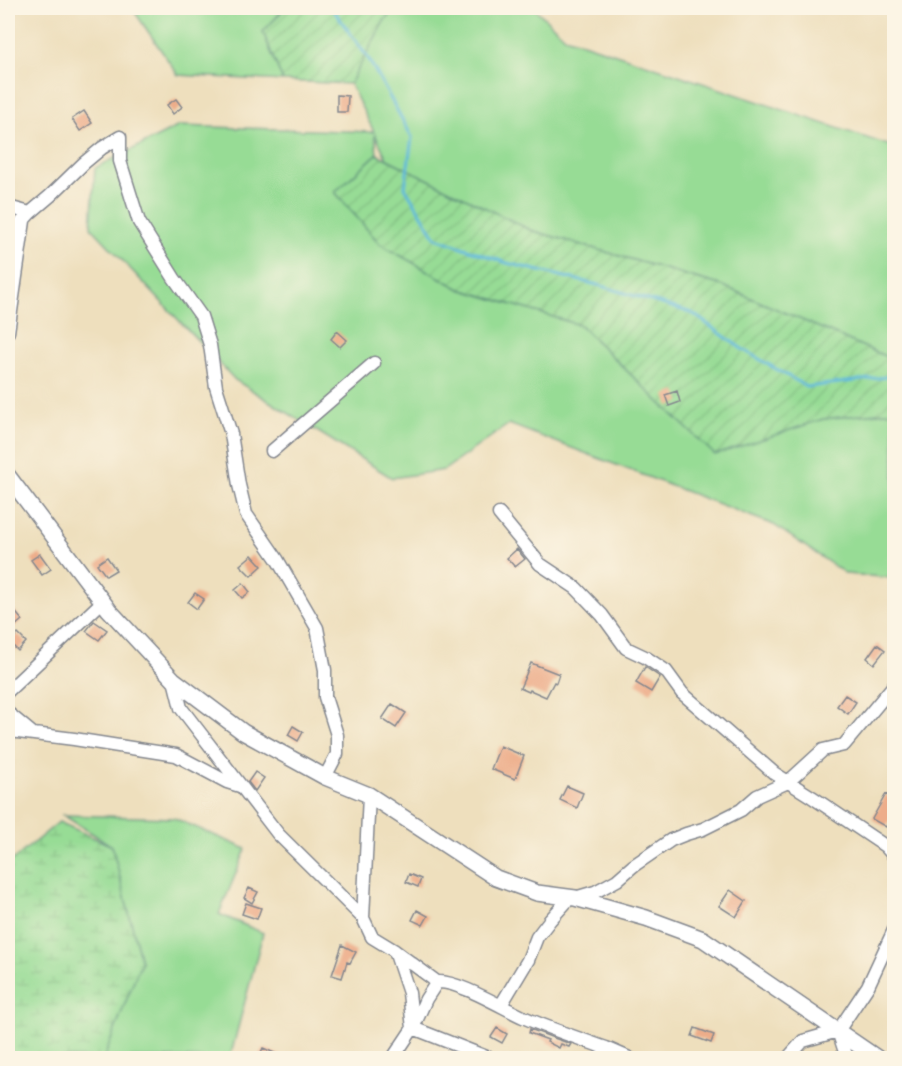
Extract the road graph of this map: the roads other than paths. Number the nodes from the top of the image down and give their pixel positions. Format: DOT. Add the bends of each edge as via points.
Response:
graph roads {
  1 [pos="8,207"];
  2 [pos="27,217"];
  3 [pos="8,237"];
  4 [pos="8,332"];
  5 [pos="374,363"];
  6 [pos="272,451"];
  7 [pos="8,476"];
  8 [pos="499,514"];
  9 [pos="102,602"];
  10 [pos="174,680"];
  11 [pos="894,685"];
  12 [pos="8,691"];
  13 [pos="8,713"];
  14 [pos="8,731"];
  15 [pos="33,734"];
  16 [pos="325,777"];
  17 [pos="788,782"];
  18 [pos="241,786"];
  19 [pos="369,795"];
  20 [pos="894,856"];
  21 [pos="575,898"];
  22 [pos="363,918"];
  23 [pos="894,930"];
  24 [pos="395,951"];
  25 [pos="437,982"];
  26 [pos="501,1005"];
  27 [pos="413,1028"];
  28 [pos="838,1031"];
  29 [pos="603,1053"];
  30 [pos="393,1059"];
  31 [pos="489,1059"];
  32 [pos="629,1059"];
  33 [pos="788,1059"];
  34 [pos="847,1059"];
  35 [pos="877,1059"];
  1 -- 2 [label="street"];
  2 -- 3 [label="street"];
  2 -- 4 [label="street"];
  2 -- 16 [label="street" via="84,163 120,137 120,161 139,222 201,316 231,434 246,514 317,628 325,670 325,698 337,735 337,754"];
  5 -- 6 [label="street"];
  7 -- 9 [label="street"];
  8 -- 17 [label="street" via="540,564 576,588 627,648 666,671 682,693"];
  9 -- 10 [label="street"];
  9 -- 12 [label="street"];
  10 -- 16 [label="street" via="243,732"];
  10 -- 18 [label="street" via="181,708"];
  11 -- 17 [label="street" via="844,745 823,750"];
  13 -- 15 [label="street"];
  14 -- 15 [label="street"];
  15 -- 18 [label="street" via="176,755"];
  16 -- 19 [label="street"];
  17 -- 20 [label="street" via="885,846"];
  17 -- 21 [label="street" via="703,829 671,840 617,880"];
  18 -- 22 [label="street" via="278,834"];
  19 -- 21 [label="street" via="496,878 537,892"];
  19 -- 22 [label="street"];
  21 -- 26 [label="street" via="568,900 537,937"];
  21 -- 28 [label="street" via="703,939"];
  22 -- 24 [label="street" via="372,937"];
  23 -- 28 [label="street" via="868,986"];
  24 -- 25 [label="street"];
  24 -- 27 [label="street" via="409,993"];
  25 -- 26 [label="street" via="444,981"];
  25 -- 27 [label="street"];
  26 -- 29 [label="street"];
  27 -- 30 [label="street"];
  27 -- 31 [label="street"];
  28 -- 33 [label="street" via="803,1041"];
  28 -- 34 [label="street"];
  28 -- 35 [label="street"];
  29 -- 32 [label="street"];
}
